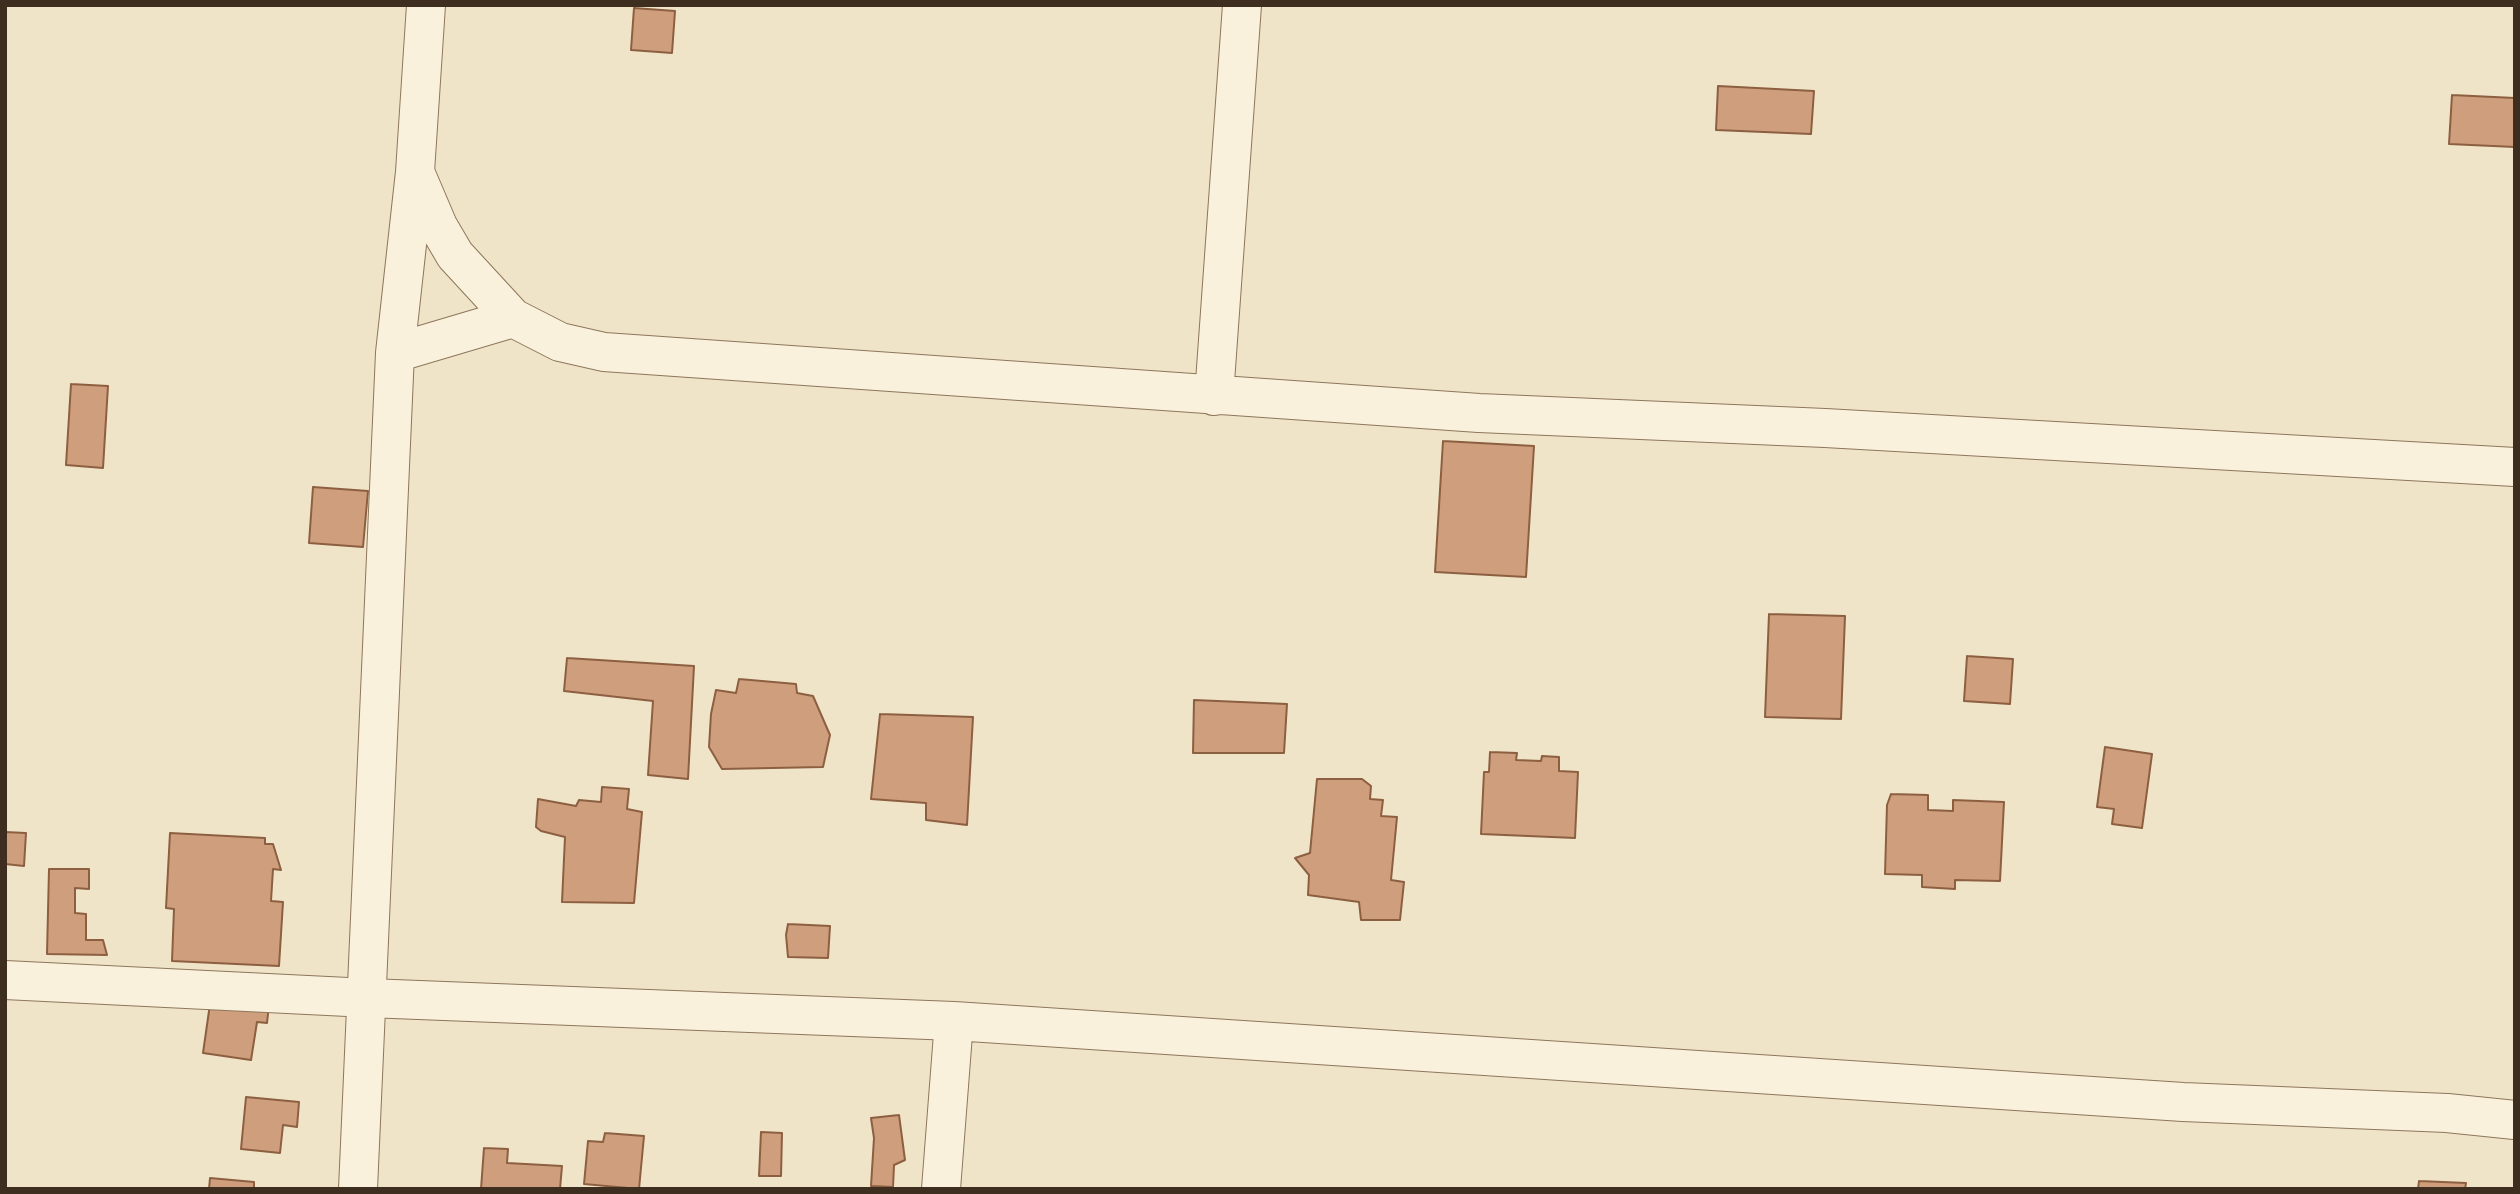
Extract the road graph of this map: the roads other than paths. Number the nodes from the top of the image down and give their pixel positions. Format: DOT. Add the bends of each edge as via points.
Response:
graph roads {
  1 [pos="426,5"];
  2 [pos="1242,5"];
  3 [pos="415,172"];
  4 [pos="513,318"];
  5 [pos="395,353"];
  6 [pos="1214,396"];
  7 [pos="2515,467"];
  8 [pos="5,980"];
  9 [pos="368,998"];
  10 [pos="954,1021"];
  11 [pos="2515,1120"];
  12 [pos="358,1189"];
  13 [pos="941,1189"];
  1 -- 3 [label="street"];
  2 -- 6 [label="street"];
  3 -- 4 [label="street" via="455,254"];
  3 -- 5 [label="street"];
  4 -- 5 [label="street"];
  4 -- 6 [label="street" via="560,342 604,352"];
  5 -- 9 [label="street"];
  6 -- 7 [label="street"];
  8 -- 9 [label="street"];
  9 -- 10 [label="street"];
  9 -- 12 [label="street"];
  10 -- 11 [label="street"];
  10 -- 13 [label="street"];
}
